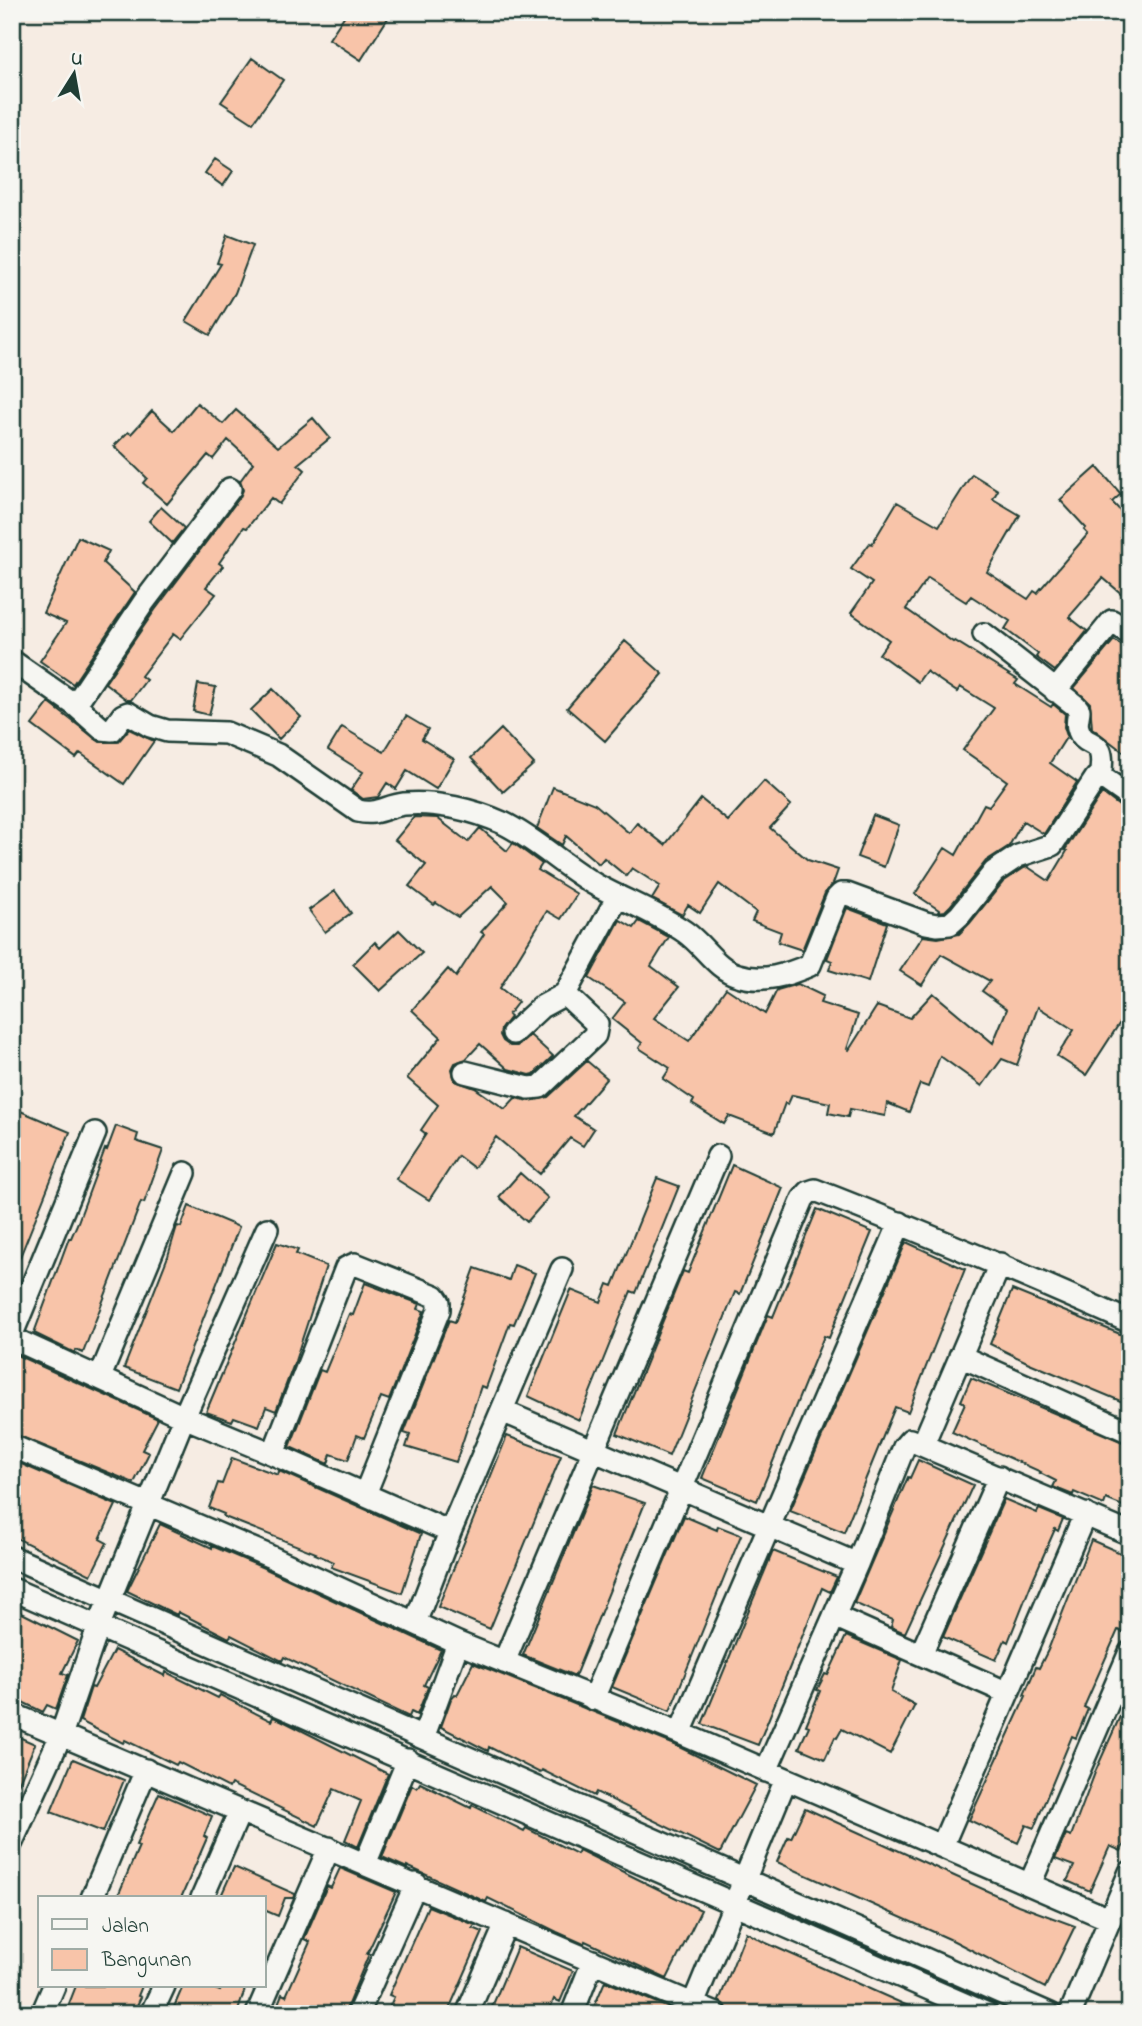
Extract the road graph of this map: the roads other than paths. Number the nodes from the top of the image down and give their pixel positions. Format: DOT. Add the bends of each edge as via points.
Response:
graph roads {
  1 [pos="230,489"];
  2 [pos="984,634"];
  3 [pos="1130,634"];
  4 [pos="12,661"];
  5 [pos="1055,691"];
  6 [pos="75,705"];
  7 [pos="1100,777"];
  8 [pos="1130,797"];
  9 [pos="618,896"];
  10 [pos="565,994"];
  11 [pos="513,1033"];
  12 [pos="465,1072"];
  13 [pos="95,1133"];
  14 [pos="718,1156"];
  15 [pos="185,1173"];
  16 [pos="900,1223"];
  17 [pos="267,1229"];
  18 [pos="1000,1264"];
  19 [pos="562,1269"];
  20 [pos="1130,1322"];
  21 [pos="12,1336"];
  22 [pos="960,1356"];
  23 [pos="100,1377"];
  24 [pos="502,1410"];
  25 [pos="184,1418"];
  26 [pos="1130,1432"];
  27 [pos="923,1444"];
  28 [pos="12,1446"];
  29 [pos="593,1450"];
  30 [pos="272,1454"];
  31 [pos="999,1477"];
  32 [pos="680,1488"];
  33 [pos="365,1494"];
  34 [pos="148,1504"];
  35 [pos="1085,1514"];
  36 [pos="769,1526"];
  37 [pos="450,1532"];
  38 [pos="1130,1534"];
  39 [pos="12,1557"];
  40 [pos="857,1564"];
  41 [pos="12,1589"];
  42 [pos="109,1600"];
  43 [pos="834,1616"];
  44 [pos="415,1623"];
  45 [pos="99,1625"];
  46 [pos="458,1643"];
  47 [pos="1130,1652"];
  48 [pos="921,1654"];
  49 [pos="504,1662"];
  50 [pos="1008,1693"];
  51 [pos="593,1699"];
  52 [pos="12,1714"];
  53 [pos="680,1733"];
  54 [pos="61,1735"];
  55 [pos="423,1738"];
  56 [pos="408,1760"];
  57 [pos="146,1770"];
  58 [pos="776,1775"];
  59 [pos="19,1809"];
  60 [pos="240,1811"];
  61 [pos="12,1842"];
  62 [pos="942,1846"];
  63 [pos="329,1848"];
  64 [pos="365,1864"];
  65 [pos="1130,1872"];
  66 [pos="745,1879"];
  67 [pos="416,1884"];
  68 [pos="1030,1884"];
  69 [pos="93,1896"];
  70 [pos="203,1896"];
  71 [pos="734,1903"];
  72 [pos="1109,1919"];
  73 [pos="506,1924"];
  74 [pos="593,1961"];
  75 [pos="53,1988"];
  76 [pos="163,1988"];
  77 [pos="691,2009"];
  78 [pos="42,2014"];
  79 [pos="152,2014"];
  80 [pos="257,2014"];
  81 [pos="358,2014"];
  82 [pos="467,2014"];
  83 [pos="572,2014"];
  84 [pos="716,2014"];
  85 [pos="987,2014"];
  86 [pos="1050,2014"];
  87 [pos="1070,2014"];
  1 -- 6 [label="street" via="144,602"];
  2 -- 5 [label="street"];
  3 -- 5 [label="street" via="1112,621"];
  4 -- 6 [label="street"];
  5 -- 7 [label="street" via="1076,706 1081,734 1100,750"];
  6 -- 9 [label="street" via="102,729 112,730 128,713 167,731 226,733 278,755 358,811 370,814 400,805 431,804 501,822"];
  7 -- 8 [label="street"];
  7 -- 9 [label="street" via="1093,780 1052,845 1018,856 994,872 950,924 926,923 841,894 810,965 791,974 766,978 734,974 686,933"];
  9 -- 10 [label="street"];
  10 -- 11 [label="street" via="541,1007"];
  10 -- 12 [label="street" via="597,1024 597,1030 543,1086 529,1088"];
  13 -- 21 [label="street"];
  14 -- 29 [label="street"];
  15 -- 23 [label="street"];
  16 -- 18 [label="street"];
  16 -- 32 [label="street" via="815,1190 808,1192"];
  16 -- 36 [label="street"];
  17 -- 25 [label="street"];
  18 -- 20 [label="street"];
  18 -- 22 [label="street"];
  19 -- 24 [label="street"];
  21 -- 23 [label="street"];
  22 -- 26 [label="street"];
  22 -- 27 [label="street"];
  23 -- 25 [label="street"];
  24 -- 29 [label="street"];
  24 -- 37 [label="street"];
  25 -- 30 [label="street"];
  25 -- 34 [label="street"];
  27 -- 31 [label="street"];
  27 -- 40 [label="street" via="910,1440 904,1447"];
  28 -- 34 [label="street"];
  29 -- 32 [label="street"];
  29 -- 49 [label="street"];
  30 -- 33 [label="street"];
  30 -- 33 [label="street" via="346,1268 355,1264 435,1296 439,1310"];
  31 -- 35 [label="street"];
  31 -- 48 [label="street"];
  32 -- 36 [label="street"];
  32 -- 51 [label="street"];
  33 -- 37 [label="street"];
  34 -- 42 [label="street"];
  34 -- 44 [label="street"];
  35 -- 38 [label="street"];
  35 -- 50 [label="street"];
  36 -- 40 [label="street"];
  36 -- 53 [label="street"];
  37 -- 44 [label="street"];
  39 -- 42 [label="street"];
  40 -- 43 [label="street"];
  41 -- 45 [label="street"];
  42 -- 45 [label="street"];
  42 -- 55 [label="street"];
  43 -- 48 [label="street"];
  43 -- 58 [label="street"];
  44 -- 46 [label="street"];
  45 -- 54 [label="street"];
  45 -- 56 [label="street"];
  46 -- 49 [label="street"];
  46 -- 55 [label="street"];
  47 -- 68 [label="street"];
  48 -- 50 [label="street"];
  49 -- 51 [label="street"];
  50 -- 62 [label="street"];
  51 -- 53 [label="street"];
  52 -- 54 [label="street"];
  53 -- 58 [label="street"];
  54 -- 57 [label="street"];
  54 -- 59 [label="street"];
  55 -- 66 [label="street"];
  56 -- 64 [label="street"];
  56 -- 71 [label="street"];
  57 -- 60 [label="street"];
  57 -- 69 [label="street"];
  58 -- 62 [label="street"];
  58 -- 66 [label="street"];
  59 -- 61 [label="street"];
  60 -- 63 [label="street"];
  60 -- 70 [label="street"];
  62 -- 68 [label="street"];
  63 -- 64 [label="street"];
  63 -- 80 [label="street"];
  64 -- 67 [label="street"];
  65 -- 72 [label="street"];
  66 -- 71 [label="street"];
  66 -- 86 [label="street"];
  67 -- 73 [label="street"];
  67 -- 81 [label="street"];
  68 -- 72 [label="street"];
  71 -- 77 [label="street"];
  71 -- 85 [label="street"];
  72 -- 87 [label="street"];
  73 -- 74 [label="street"];
  73 -- 82 [label="street"];
  74 -- 77 [label="street"];
  74 -- 83 [label="street"];
  75 -- 78 [label="street"];
  76 -- 79 [label="street"];
  77 -- 84 [label="street"];
}
